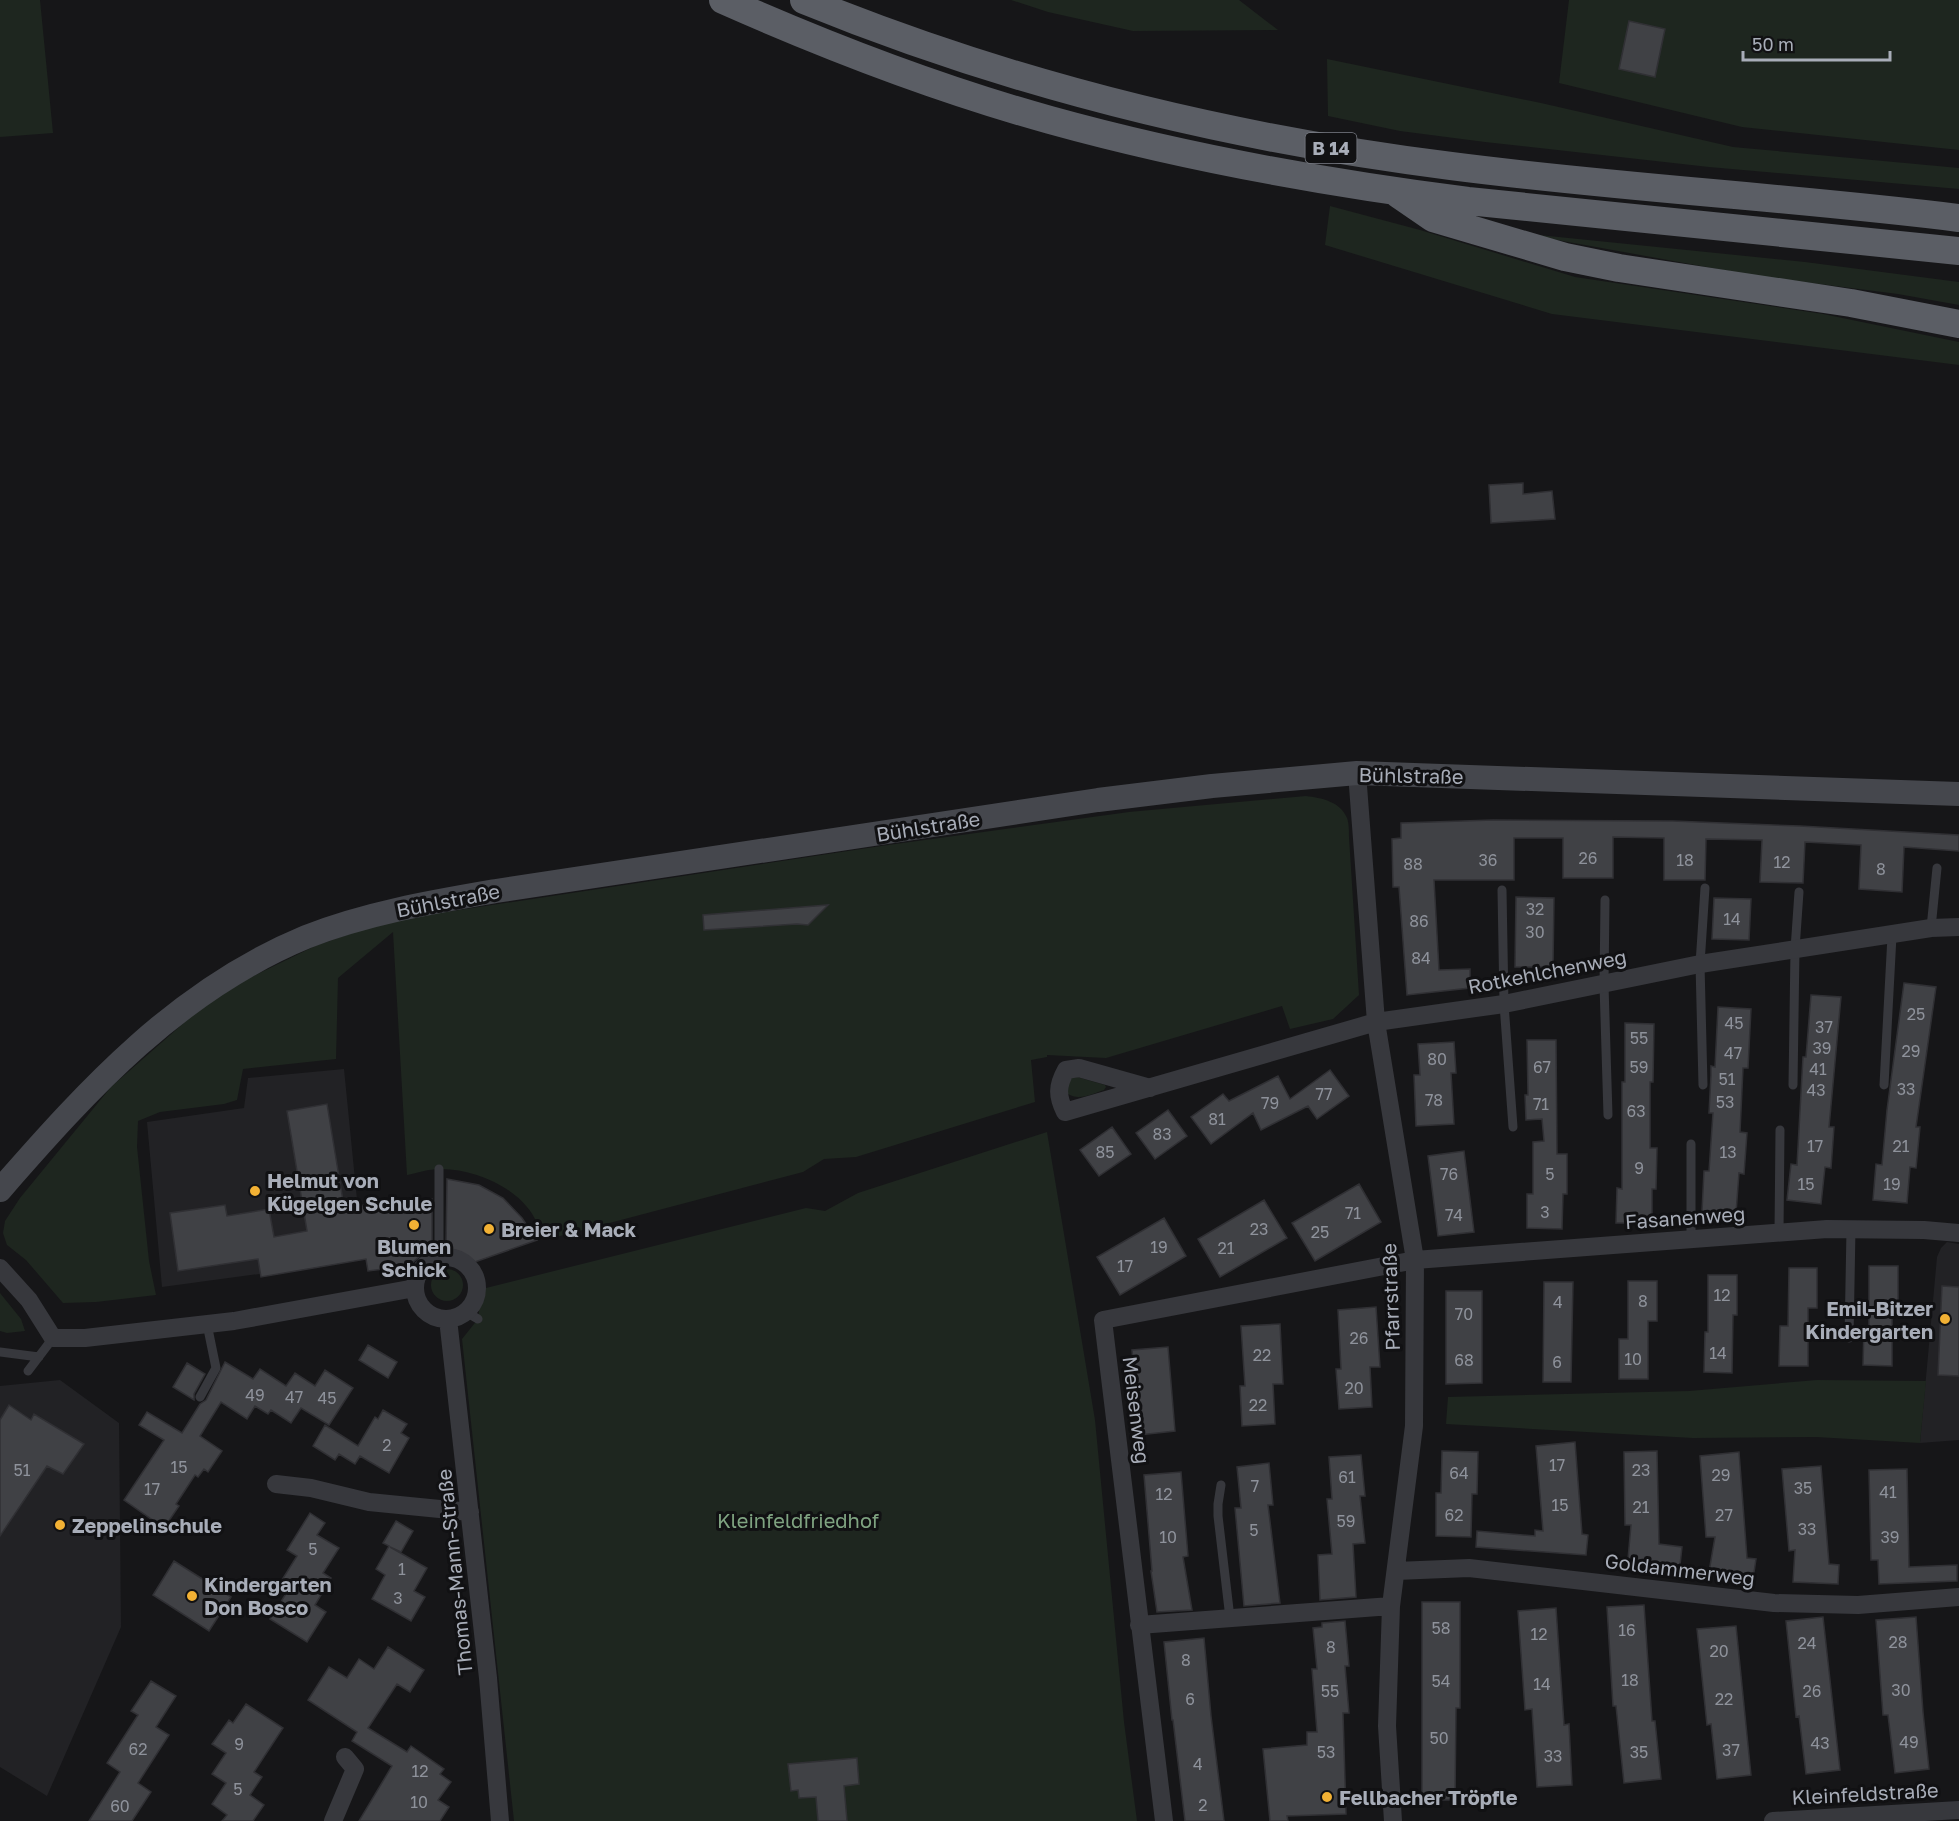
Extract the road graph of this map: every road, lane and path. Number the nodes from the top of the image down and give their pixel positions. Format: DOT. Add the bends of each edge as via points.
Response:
graph roads {
  1 [pos="723,0"];
  2 [pos="804,0"];
  3 [pos="1394,191"];
  4 [pos="1959,218"];
  5 [pos="1959,251"];
  6 [pos="1959,324"];
  7 [pos="1357,773"];
  8 [pos="1959,794"];
  9 [pos="1937,868"];
  10 [pos="1706,888"];
  11 [pos="1502,890"];
  12 [pos="1799,892"];
  13 [pos="1605,900"];
  14 [pos="1959,927"];
  15 [pos="1931,928"];
  16 [pos="1892,936"];
  17 [pos="1795,949"];
  18 [pos="1700,964"];
  19 [pos="1604,985"];
  20 [pos="1504,1004"];
  21 [pos="1376,1022"];
  22 [pos="1702,1085"];
  23 [pos="1792,1085"];
  24 [pos="1884,1085"];
  25 [pos="1150,1088"];
  26 [pos="1608,1115"];
  27 [pos="1513,1127"];
  28 [pos="1780,1131"];
  29 [pos="1691,1144"];
  30 [pos="439,1168"];
  31 [pos="0,1190"];
  32 [pos="1851,1229"];
  33 [pos="1779,1232"];
  34 [pos="1959,1233"];
  35 [pos="1691,1239"];
  36 [pos="439,1258"];
  37 [pos="1415,1260"];
  38 [pos="0,1268"];
  39 [pos="415,1288"];
  40 [pos="448,1319"];
  41 [pos="207,1324"];
  42 [pos="53,1338"];
  43 [pos="1849,1338"];
  44 [pos="0,1352"];
  45 [pos="39,1357"];
  46 [pos="28,1371"];
  47 [pos="200,1397"];
  48 [pos="276,1484"];
  49 [pos="1221,1485"];
  50 [pos="470,1512"];
  51 [pos="1396,1571"];
  52 [pos="1959,1597"];
  53 [pos="1391,1606"];
  54 [pos="1230,1618"];
  55 [pos="1139,1625"];
  56 [pos="345,1757"];
  57 [pos="1959,1810"];
  58 [pos="1810,1820"];
  59 [pos="333,1821"];
  60 [pos="500,1821"];
  61 [pos="1164,1821"];
  62 [pos="1393,1821"];
  63 [pos="1773,1821"];
  1 -- 3 [label="highway, B 14" via="900,72 1050,120 1253,168"];
  2 -- 4 [label="highway, B 14" via="939,51 1042,84 1248,134 1453,166"];
  3 -- 5 [label="highway, B 14"];
  3 -- 6 [label="highway" via="1433,218 1565,257"];
  7 -- 8 [label="main road, Bühlstraße"];
  7 -- 21 [label="street, Pfarrstraße"];
  7 -- 31 [label="main road, Bühlstraße" via="1098,800 398,908 308,937 258,959 209,989 153,1031 96,1083"];
  9 -- 15 [label="lane"];
  10 -- 18 [label="lane"];
  11 -- 20 [label="lane"];
  12 -- 17 [label="lane"];
  13 -- 19 [label="lane"];
  14 -- 15 [label="street, Rotkehlchenweg"];
  15 -- 16 [label="street, Rotkehlchenweg"];
  16 -- 17 [label="street, Rotkehlchenweg"];
  16 -- 24 [label="lane"];
  17 -- 18 [label="street, Rotkehlchenweg"];
  17 -- 23 [label="lane"];
  18 -- 19 [label="street, Rotkehlchenweg"];
  18 -- 22 [label="lane"];
  19 -- 20 [label="street, Rotkehlchenweg"];
  19 -- 26 [label="lane"];
  20 -- 21 [label="street, Rotkehlchenweg"];
  20 -- 27 [label="lane"];
  21 -- 25 [label="street, Rotkehlchenweg"];
  21 -- 37 [label="street, Pfarrstraße"];
  25 -- 25 [label="street, Rotkehlchenweg" via="1079,1068 1066,1070 1059,1081 1058,1115"];
  28 -- 33 [label="lane"];
  29 -- 35 [label="lane"];
  30 -- 36 [label="lane"];
  32 -- 33 [label="street, Fasanenweg"];
  32 -- 34 [label="street, Fasanenweg"];
  32 -- 43 [label="lane"];
  33 -- 35 [label="street, Fasanenweg"];
  35 -- 37 [label="street, Fasanenweg"];
  36 -- 39 [label="street" via="422,1269"];
  36 -- 40 [label="street" via="455,1258 469,1267 477,1284 472,1316"];
  37 -- 51 [label="street, Pfarrstraße" via="1414,1426"];
  37 -- 55 [label="street, Meisenweg" via="1103,1320"];
  38 -- 42 [label="street" via="29,1300"];
  39 -- 40 [label="street" via="423,1308"];
  39 -- 41 [label="street"];
  40 -- 50 [label="street, Thomas-Mann-Straße"];
  41 -- 42 [label="street"];
  41 -- 47 [label="lane" via="216,1368"];
  42 -- 45 [label="lane"];
  44 -- 45 [label="lane"];
  45 -- 46 [label="lane"];
  48 -- 50 [label="street" via="369,1502"];
  49 -- 54 [label="lane" via="1218,1516"];
  50 -- 60 [label="street, Thomas-Mann-Straße"];
  51 -- 52 [label="street, Goldammerweg" via="1468,1568 1774,1603 1858,1605"];
  51 -- 53 [label="street, Pfarrstraße"];
  53 -- 54 [label="street"];
  53 -- 62 [label="street, Pfarrstraße" via="1387,1726"];
  54 -- 55 [label="street"];
  55 -- 61 [label="street, Meisenweg"];
  56 -- 59 [label="street" via="355,1769"];
  57 -- 58 [label="street, Kleinfeldstraße"];
  58 -- 63 [label="street, Kleinfeldstraße"];
}
